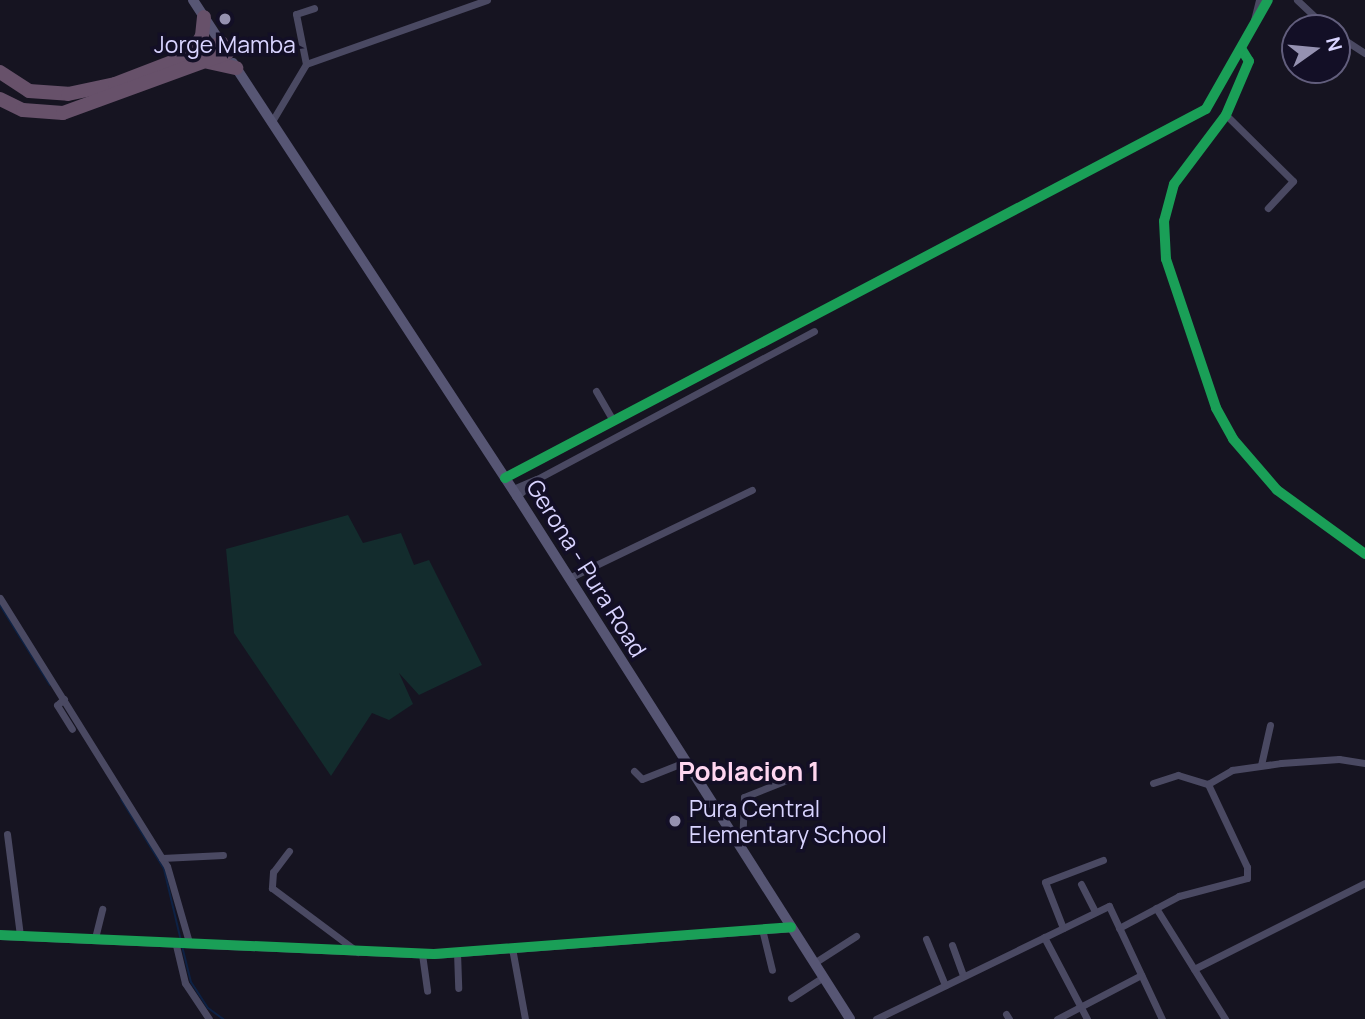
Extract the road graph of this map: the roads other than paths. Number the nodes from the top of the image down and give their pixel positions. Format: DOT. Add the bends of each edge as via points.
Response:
graph roads {
  1 [pos="193,0"];
  2 [pos="486,0"];
  3 [pos="1259,0"];
  4 [pos="1268,0"];
  5 [pos="1297,0"];
  6 [pos="314,9"];
  7 [pos="1312,14"];
  8 [pos="204,18"];
  9 [pos="1249,37"];
  10 [pos="224,48"];
  11 [pos="1242,50"];
  12 [pos="198,57"];
  13 [pos="306,64"];
  14 [pos="236,68"];
  15 [pos="0,72"];
  16 [pos="0,99"];
  17 [pos="1226,115"];
  18 [pos="271,123"];
  19 [pos="1268,208"];
  20 [pos="814,331"];
  21 [pos="596,391"];
  22 [pos="613,420"];
  23 [pos="505,478"];
  24 [pos="752,490"];
  25 [pos="515,493"];
  26 [pos="1365,554"];
  27 [pos="569,578"];
  28 [pos="0,598"];
  29 [pos="61,700"];
  30 [pos="1270,725"];
  31 [pos="72,729"];
  32 [pos="685,762"];
  33 [pos="1365,763"];
  34 [pos="1261,765"];
  35 [pos="634,771"];
  36 [pos="792,778"];
  37 [pos="1153,783"];
  38 [pos="1208,784"];
  39 [pos="7,834"];
  40 [pos="289,851"];
  41 [pos="741,852"];
  42 [pos="223,855"];
  43 [pos="162,858"];
  44 [pos="1103,860"];
  45 [pos="1365,883"];
  46 [pos="1081,884"];
  47 [pos="1156,908"];
  48 [pos="102,909"];
  49 [pos="1095,912"];
  50 [pos="791,927"];
  51 [pos="1063,928"];
  52 [pos="1119,928"];
  53 [pos="762,929"];
  54 [pos="0,935"];
  55 [pos="20,936"];
  56 [pos="856,936"];
  57 [pos="1044,937"];
  58 [pos="95,938"];
  59 [pos="926,939"];
  60 [pos="175,941"];
  61 [pos="189,942"];
  62 [pos="952,945"];
  63 [pos="512,948"];
  64 [pos="358,952"];
  65 [pos="457,953"];
  66 [pos="422,954"];
  67 [pos="814,963"];
  68 [pos="1194,969"];
  69 [pos="772,970"];
  70 [pos="1141,975"];
  71 [pos="823,976"];
  72 [pos="963,976"];
  73 [pos="945,985"];
  74 [pos="458,988"];
  75 [pos="426,991"];
  76 [pos="791,998"];
  77 [pos="1080,1007"];
  78 [pos="1161,1015"];
  79 [pos="209,1019"];
  80 [pos="525,1019"];
  81 [pos="850,1019"];
  82 [pos="876,1019"];
  83 [pos="1057,1019"];
  84 [pos="1087,1019"];
  85 [pos="1151,1019"];
  86 [pos="1225,1019"];
  1 -- 8 [label="main road, Gerona - Pura Road"];
  2 -- 13 [label="street"];
  3 -- 9 [label="street"];
  4 -- 9 [label="street"];
  5 -- 7 [label="street"];
  6 -- 13 [label="street" via="296,14"];
  8 -- 10 [label="main road, Gerona - Pura Road"];
  8 -- 12 [label="highway"];
  9 -- 11 [label="street"];
  10 -- 12 [label="highway"];
  10 -- 14 [label="main road, Gerona - Pura Road"];
  11 -- 17 [label="street" via="1248,61"];
  11 -- 22 [label="street" via="1206,109 1184,123"];
  12 -- 14 [label="highway"];
  12 -- 15 [label="highway" via="68,94 29,91"];
  12 -- 16 [label="highway" via="63,113 23,110"];
  13 -- 18 [label="street"];
  14 -- 18 [label="main road, Gerona - Pura Road"];
  17 -- 19 [label="street" via="1293,181"];
  17 -- 26 [label="street" via="1179,175 1168,203 1163,237 1176,292 1216,408 1241,450 1277,490"];
  18 -- 23 [label="main road, Gerona - Pura Road"];
  20 -- 25 [label="street"];
  21 -- 22 [label="street"];
  22 -- 23 [label="street"];
  23 -- 25 [label="main road, Gerona - Pura Road"];
  24 -- 27 [label="street"];
  25 -- 27 [label="main road, Gerona - Pura Road"];
  27 -- 32 [label="main road, Gerona - Pura Road"];
  28 -- 29 [label="street"];
  29 -- 31 [label="street"];
  29 -- 43 [label="street"];
  30 -- 34 [label="street"];
  32 -- 35 [label="street" via="645,778"];
  32 -- 41 [label="main road, Gerona - Pura Road"];
  33 -- 34 [label="street" via="1339,759"];
  34 -- 38 [label="street" via="1232,770"];
  36 -- 41 [label="street" via="744,797"];
  37 -- 38 [label="street" via="1178,775"];
  38 -- 47 [label="street" via="1248,875 1179,896"];
  39 -- 55 [label="street"];
  40 -- 64 [label="street" via="273,872 272,888"];
  41 -- 50 [label="main road, Gerona - Pura Road"];
  42 -- 43 [label="street"];
  43 -- 61 [label="street" via="177,890"];
  44 -- 51 [label="street" via="1045,882"];
  45 -- 68 [label="street"];
  46 -- 49 [label="street"];
  47 -- 52 [label="street"];
  47 -- 68 [label="street"];
  48 -- 58 [label="street"];
  49 -- 51 [label="street"];
  49 -- 52 [label="street" via="1109,906"];
  50 -- 53 [label="street"];
  50 -- 67 [label="main road, Gerona - Pura Road"];
  51 -- 57 [label="street"];
  52 -- 70 [label="street"];
  53 -- 63 [label="street"];
  53 -- 69 [label="street"];
  54 -- 55 [label="street"];
  55 -- 58 [label="street"];
  56 -- 67 [label="street"];
  57 -- 72 [label="street"];
  57 -- 77 [label="street"];
  58 -- 60 [label="street"];
  59 -- 73 [label="street"];
  60 -- 61 [label="street"];
  60 -- 79 [label="street" via="185,982"];
  61 -- 64 [label="street"];
  62 -- 72 [label="street"];
  63 -- 65 [label="street"];
  63 -- 80 [label="street"];
  64 -- 66 [label="street"];
  65 -- 66 [label="street"];
  65 -- 74 [label="street"];
  66 -- 75 [label="street"];
  67 -- 71 [label="main road, Gerona - Pura Road"];
  68 -- 86 [label="street"];
  70 -- 77 [label="street"];
  70 -- 78 [label="street"];
  71 -- 76 [label="street"];
  71 -- 81 [label="main road, Gerona - Pura Road"];
  72 -- 73 [label="street"];
  73 -- 82 [label="street"];
  77 -- 83 [label="street"];
  77 -- 84 [label="street"];
  78 -- 85 [label="street"];
}
